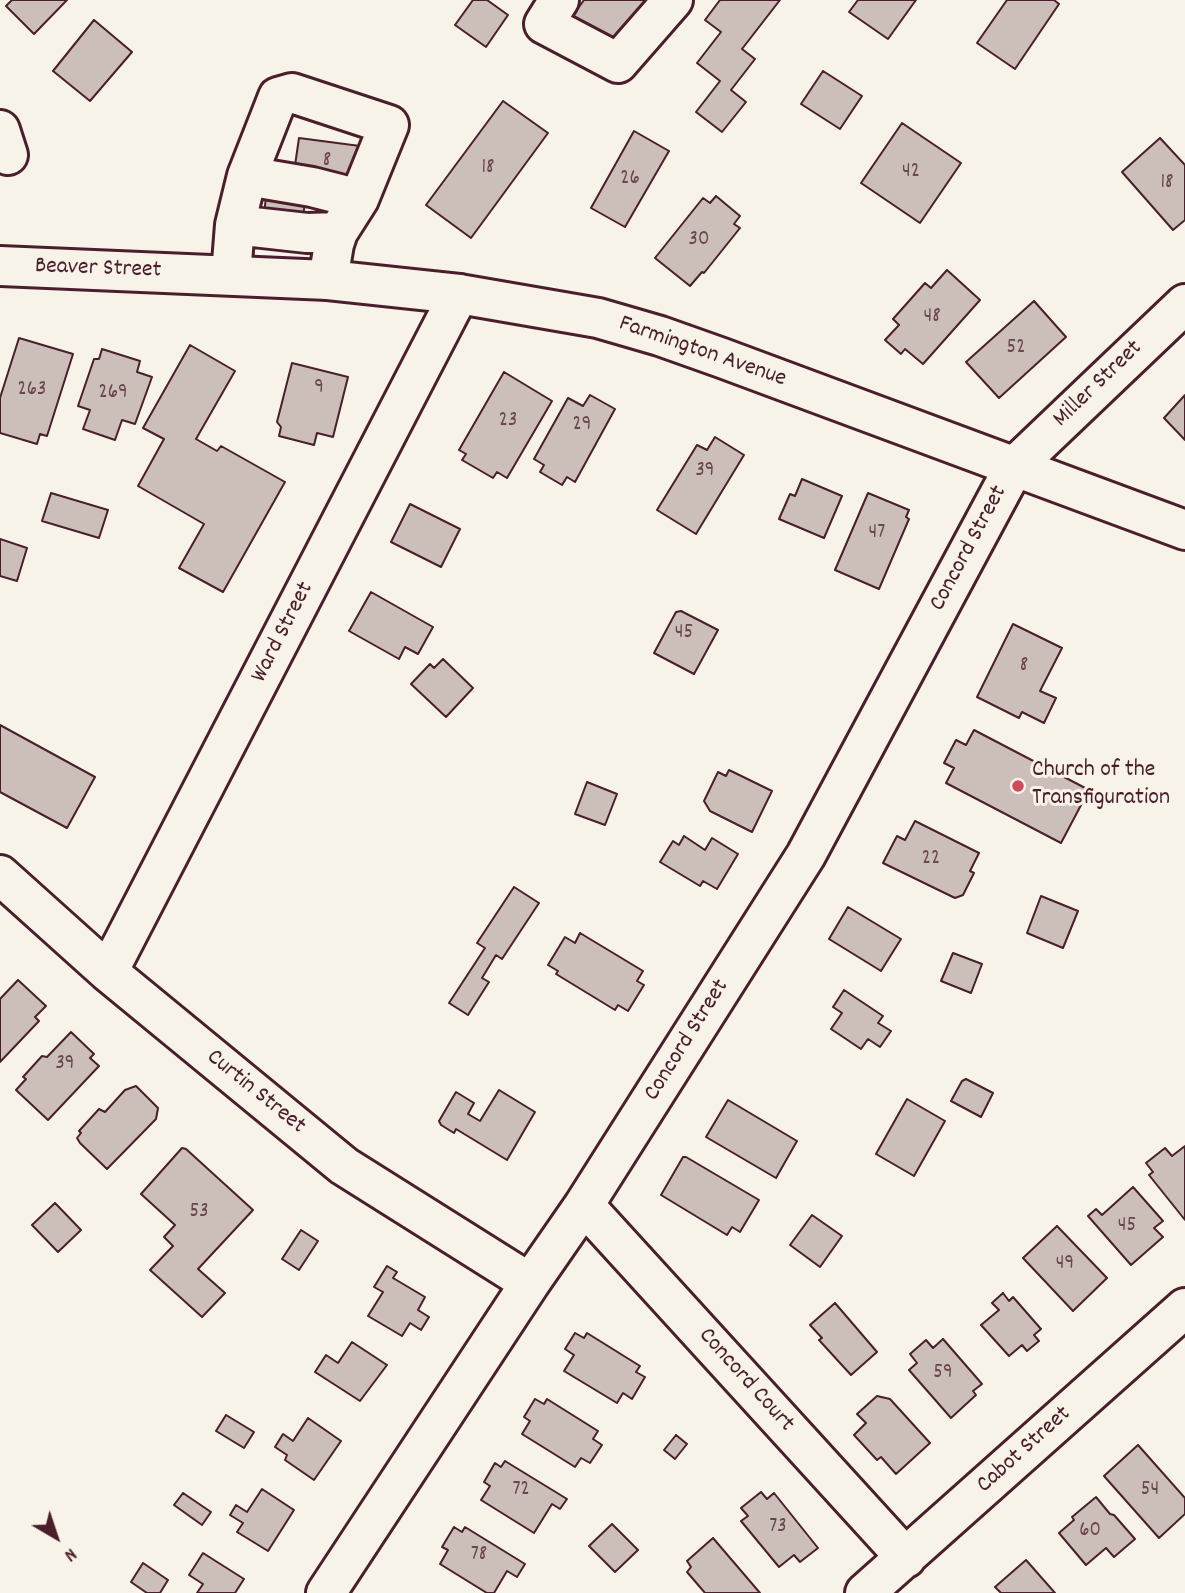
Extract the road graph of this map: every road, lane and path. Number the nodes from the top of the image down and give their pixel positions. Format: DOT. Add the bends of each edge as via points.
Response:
graph roads {
  1 [pos="559,0"];
  2 [pos="673,0"];
  3 [pos="247,176"];
  4 [pos="359,199"];
  5 [pos="235,225"];
  6 [pos="338,232"];
  7 [pos="0,266"];
  8 [pos="214,275"];
  9 [pos="328,281"];
  10 [pos="459,294"];
  11 [pos="1185,304"];
  12 [pos="1014,467"];
  13 [pos="1185,530"];
  14 [pos="0,875"];
  15 [pos="108,972"];
  16 [pos="584,1205"];
  17 [pos="530,1283"];
  18 [pos="1185,1308"];
  19 [pos="906,1558"];
  20 [pos="326,1593"];
  21 [pos="865,1593"];
  1 -- 2 [label="street" via="544,24 618,63"];
  3 -- 4 [label="street"];
  3 -- 4 [label="street" via="278,97 292,93 389,125"];
  3 -- 5 [label="street"];
  4 -- 6 [label="street"];
  5 -- 6 [label="street"];
  5 -- 8 [label="street"];
  6 -- 9 [label="street"];
  7 -- 8 [label="street, Beaver Street"];
  8 -- 9 [label="street, Farmington Avenue"];
  9 -- 10 [label="street, Farmington Avenue"];
  10 -- 12 [label="street, Farmington Avenue" via="574,313 637,329"];
  10 -- 15 [label="street, Ward Street"];
  11 -- 12 [label="street, Miller Street"];
  12 -- 13 [label="street, Farmington Avenue"];
  12 -- 16 [label="street, Concord Street" via="806,855"];
  14 -- 15 [label="street, Curtin Street"];
  15 -- 17 [label="street, Curtin Street" via="344,1166"];
  16 -- 17 [label="street, Concord Street"];
  16 -- 19 [label="street, Concord Court"];
  17 -- 20 [label="street, Concord Street"];
  18 -- 19 [label="street, Cabot Street"];
  19 -- 21 [label="street, Cabot Street"];
}
